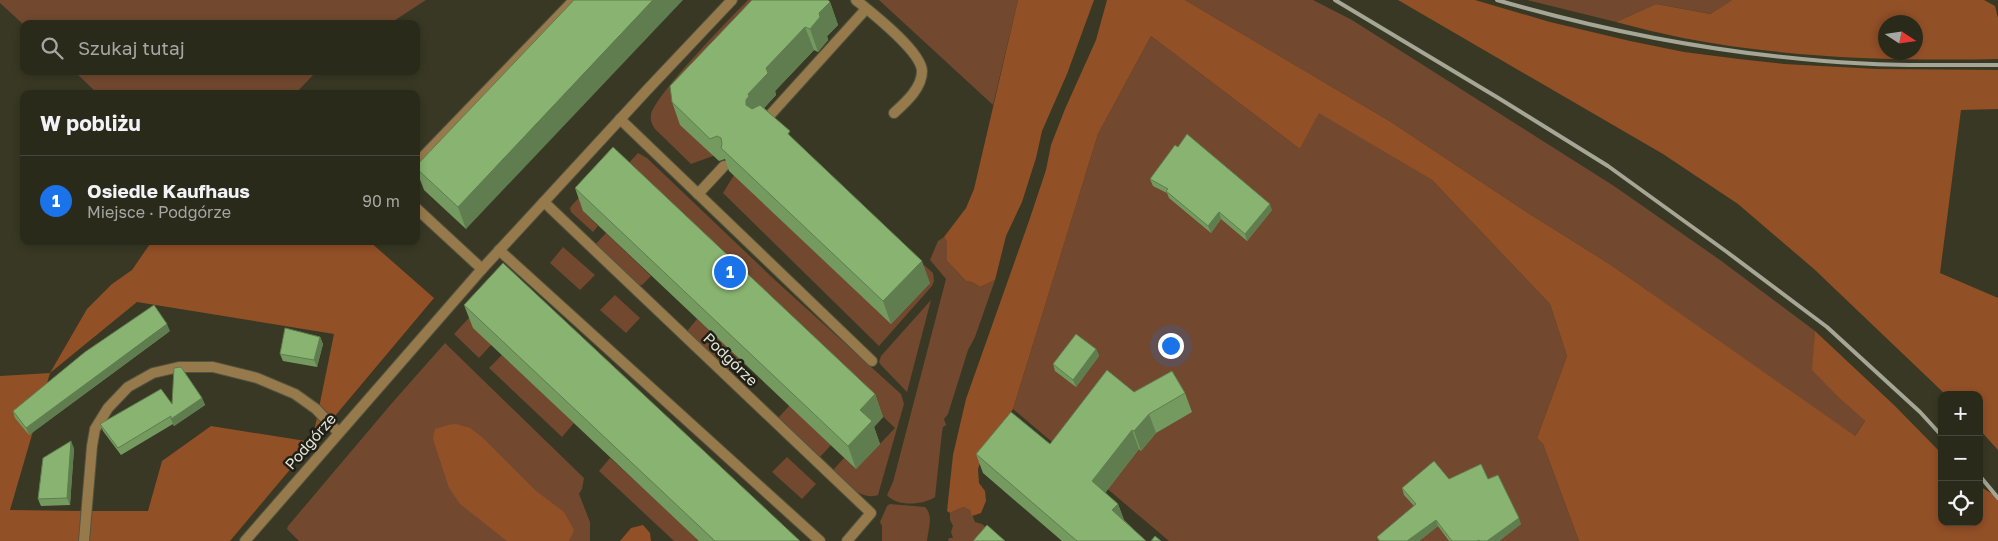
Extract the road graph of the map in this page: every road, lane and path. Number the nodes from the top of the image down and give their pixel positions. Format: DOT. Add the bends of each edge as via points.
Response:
graph roads {
  1 [pos="574,0"];
  2 [pos="732,0"];
  3 [pos="856,0"];
  4 [pos="866,9"];
  5 [pos="894,113"];
  6 [pos="620,119"];
  7 [pos="761,125"];
  8 [pos="420,160"];
  9 [pos="724,166"];
  10 [pos="698,194"];
  11 [pos="544,202"];
  12 [pos="420,212"];
  13 [pos="500,250"];
  14 [pos="482,269"];
  15 [pos="872,361"];
  16 [pos="338,432"];
  17 [pos="84,541"];
  18 [pos="245,541"];
  19 [pos="820,541"];
  20 [pos="847,541"];
  1 -- 8 [label="street"];
  2 -- 6 [label="street, Podgórze"];
  3 -- 4 [label="street"];
  4 -- 5 [label="street" via="912,51 922,71 914,93"];
  4 -- 7 [label="street"];
  6 -- 10 [label="street"];
  6 -- 11 [label="street, Podgórze"];
  9 -- 10 [label="street"];
  10 -- 15 [label="street"];
  11 -- 13 [label="street, Podgórze"];
  11 -- 20 [label="street, Podgórze" via="871,513"];
  12 -- 14 [label="street"];
  13 -- 14 [label="street, Podgórze"];
  13 -- 19 [label="street"];
  14 -- 16 [label="street, Podgórze"];
  16 -- 17 [label="street" via="316,409 295,394 257,378 213,367 179,367 153,373 128,387 108,408 95,430"];
  16 -- 18 [label="street, Podgórze"];
}
